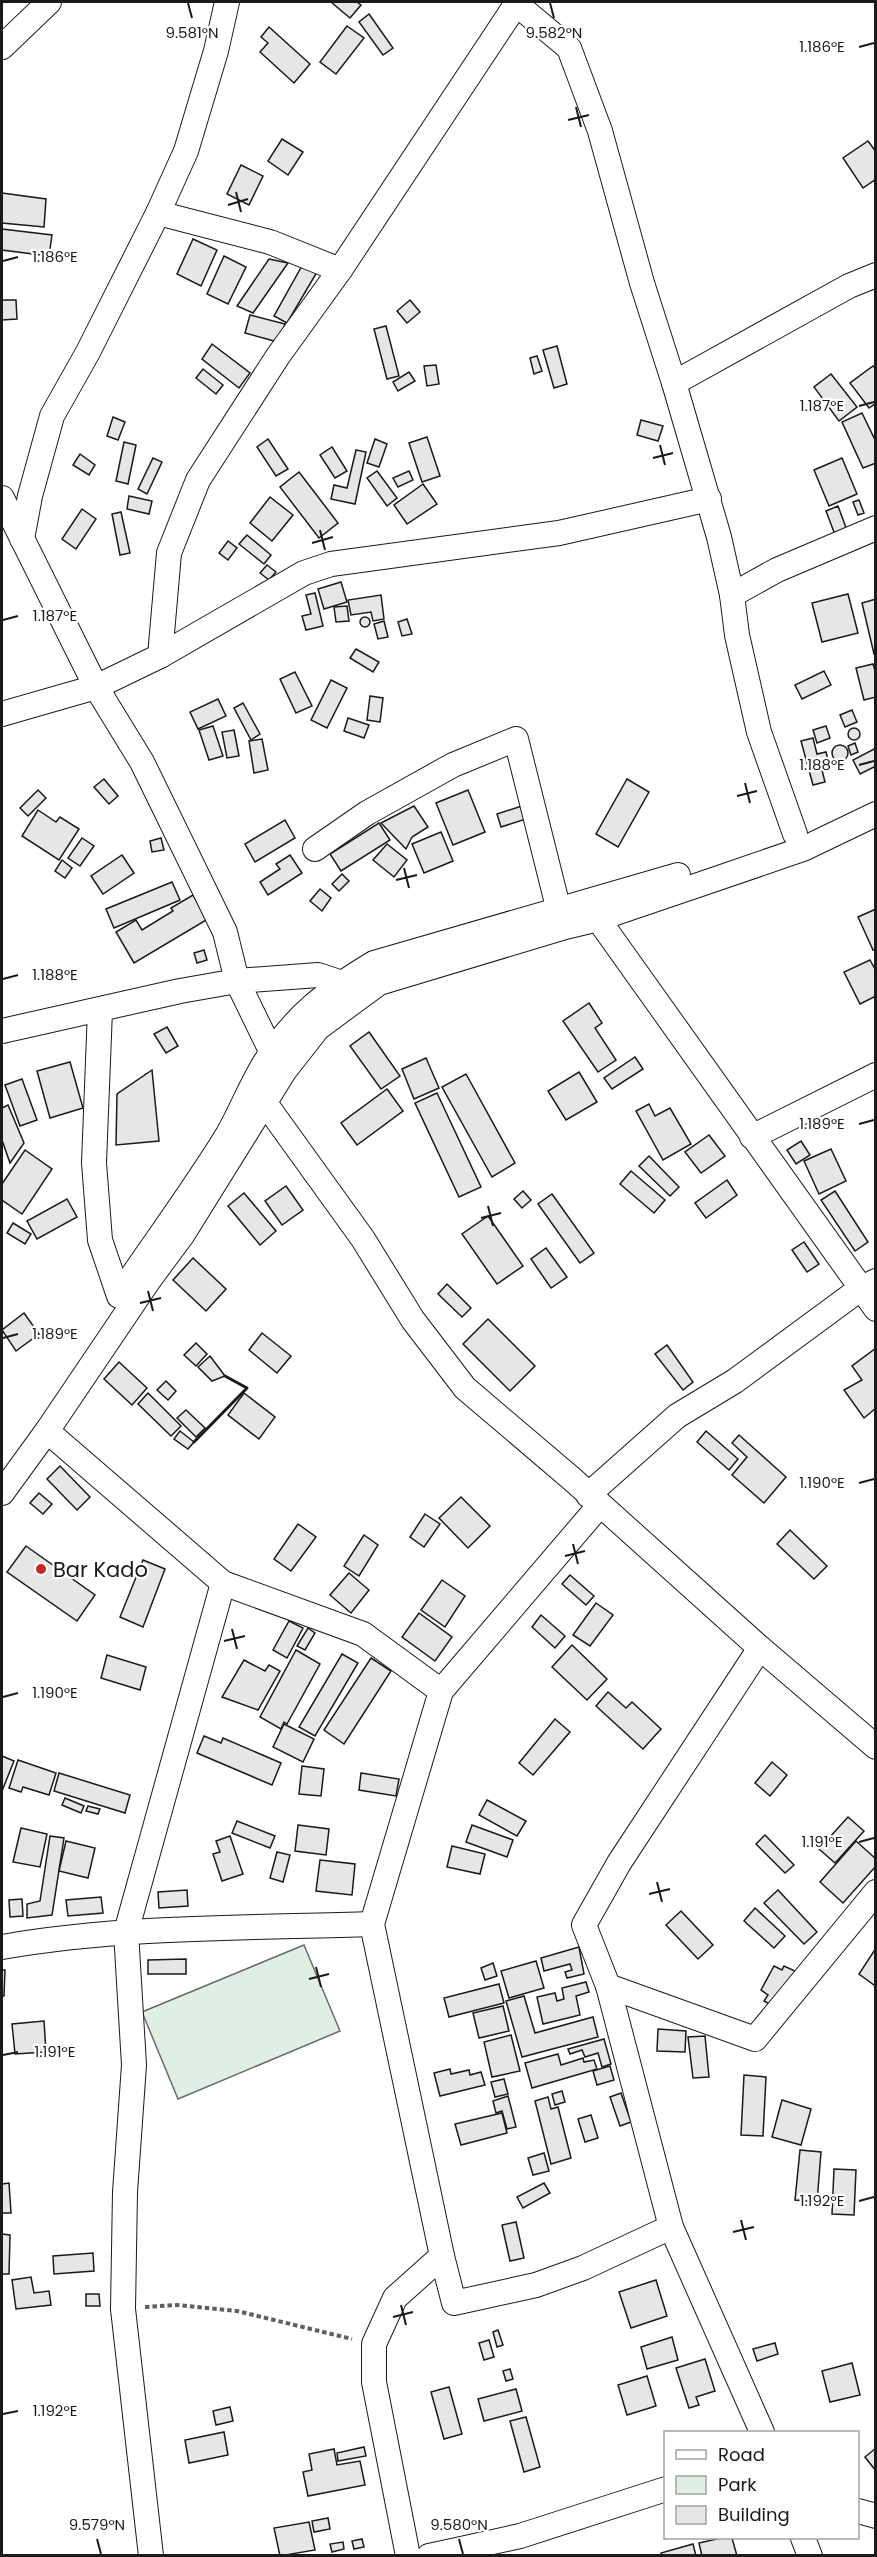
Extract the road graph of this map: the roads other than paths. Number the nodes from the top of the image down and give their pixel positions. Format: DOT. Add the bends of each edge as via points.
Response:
graph roads {
  1 [pos="49,2"];
  2 [pos="227,2"];
  3 [pos="516,2"];
  4 [pos="2,47"];
  5 [pos="158,213"];
  6 [pos="340,270"];
  7 [pos="876,275"];
  8 [pos="674,383"];
  9 [pos="2,498"];
  10 [pos="709,499"];
  11 [pos="876,528"];
  12 [pos="22,539"];
  13 [pos="732,595"];
  14 [pos="160,656"];
  15 [pos="96,687"];
  16 [pos="2,714"];
  17 [pos="876,799"];
  18 [pos="876,814"];
  19 [pos="795,834"];
  20 [pos="315,849"];
  21 [pos="559,911"];
  22 [pos="598,919"];
  23 [pos="237,981"];
  24 [pos="342,983"];
  25 [pos="100,1010"];
  26 [pos="2,1031"];
  27 [pos="278,1062"];
  28 [pos="876,1075"];
  29 [pos="265,1103"];
  30 [pos="752,1137"];
  31 [pos="868,1285"];
  32 [pos="119,1296"];
  33 [pos="876,1310"];
  34 [pos="47,1431"];
  35 [pos="2,1466"];
  36 [pos="2,1493"];
  37 [pos="593,1500"];
  38 [pos="223,1583"];
  39 [pos="760,1648"];
  40 [pos="441,1691"];
  41 [pos="876,1747"];
  42 [pos="876,1892"];
  43 [pos="372,1924"];
  44 [pos="126,1932"];
  45 [pos="2,1947"];
  46 [pos="608,1986"];
  47 [pos="671,2227"];
  48 [pos="442,2256"];
  49 [pos="761,2431"];
  50 [pos="664,2490"];
  51 [pos="859,2511"];
  52 [pos="876,2516"];
  53 [pos="803,2539"];
  54 [pos="151,2556"];
  55 [pos="408,2556"];
  56 [pos="429,2556"];
  57 [pos="810,2556"];
  1 -- 4 [label="street"];
  2 -- 5 [label="street" via="186,152"];
  3 -- 6 [label="street"];
  3 -- 8 [label="street" via="569,48 579,72"];
  5 -- 6 [label="street" via="270,242"];
  5 -- 12 [label="street" via="52,416"];
  6 -- 14 [label="street" via="278,356 198,480 169,553"];
  7 -- 8 [label="street" via="849,286"];
  8 -- 10 [label="street"];
  9 -- 12 [label="street"];
  10 -- 13 [label="street"];
  10 -- 14 [label="street" via="559,533 331,564 304,573"];
  11 -- 13 [label="street" via="777,570"];
  12 -- 15 [label="street"];
  13 -- 19 [label="street" via="759,732"];
  14 -- 15 [label="street"];
  15 -- 16 [label="street"];
  15 -- 23 [label="street" via="142,762 225,932"];
  17 -- 19 [label="street"];
  18 -- 22 [label="street" via="802,849"];
  19 -- 21 [label="street"];
  20 -- 21 [label="street" via="367,813 453,765 516,739"];
  21 -- 24 [label="street" via="374,963"];
  22 -- 27 [label="street" via="379,983"];
  22 -- 30 [label="street"];
  23 -- 24 [label="street" via="318,975"];
  23 -- 25 [label="street"];
  23 -- 27 [label="street"];
  24 -- 27 [label="street" via="310,1006 289,1028"];
  25 -- 26 [label="street"];
  25 -- 32 [label="street" via="94,1163 100,1240"];
  27 -- 29 [label="street"];
  27 -- 32 [label="street"];
  28 -- 30 [label="street"];
  29 -- 34 [label="street" via="183,1234"];
  29 -- 37 [label="street" via="363,1239 413,1320 465,1388"];
  30 -- 31 [label="street"];
  31 -- 33 [label="street"];
  31 -- 37 [label="street" via="735,1381 677,1416"];
  32 -- 35 [label="street" via="92,1341"];
  34 -- 36 [label="street"];
  34 -- 38 [label="street"];
  37 -- 39 [label="street"];
  37 -- 40 [label="street"];
  38 -- 40 [label="street" via="363,1634"];
  38 -- 44 [label="street"];
  39 -- 41 [label="street"];
  39 -- 46 [label="street" via="619,1863 584,1925"];
  40 -- 43 [label="street"];
  42 -- 46 [label="street" via="755,2038"];
  43 -- 44 [label="street"];
  43 -- 48 [label="street"];
  44 -- 45 [label="street"];
  44 -- 54 [label="street" via="134,2065 125,2192 123,2309"];
  46 -- 47 [label="street"];
  47 -- 48 [label="street" via="584,2268 536,2285 454,2303"];
  47 -- 49 [label="street"];
  48 -- 55 [label="street" via="395,2298 374,2344 374,2382"];
  50 -- 56 [label="street" via="519,2536"];
  51 -- 52 [label="street"];
  53 -- 57 [label="street"];
}
